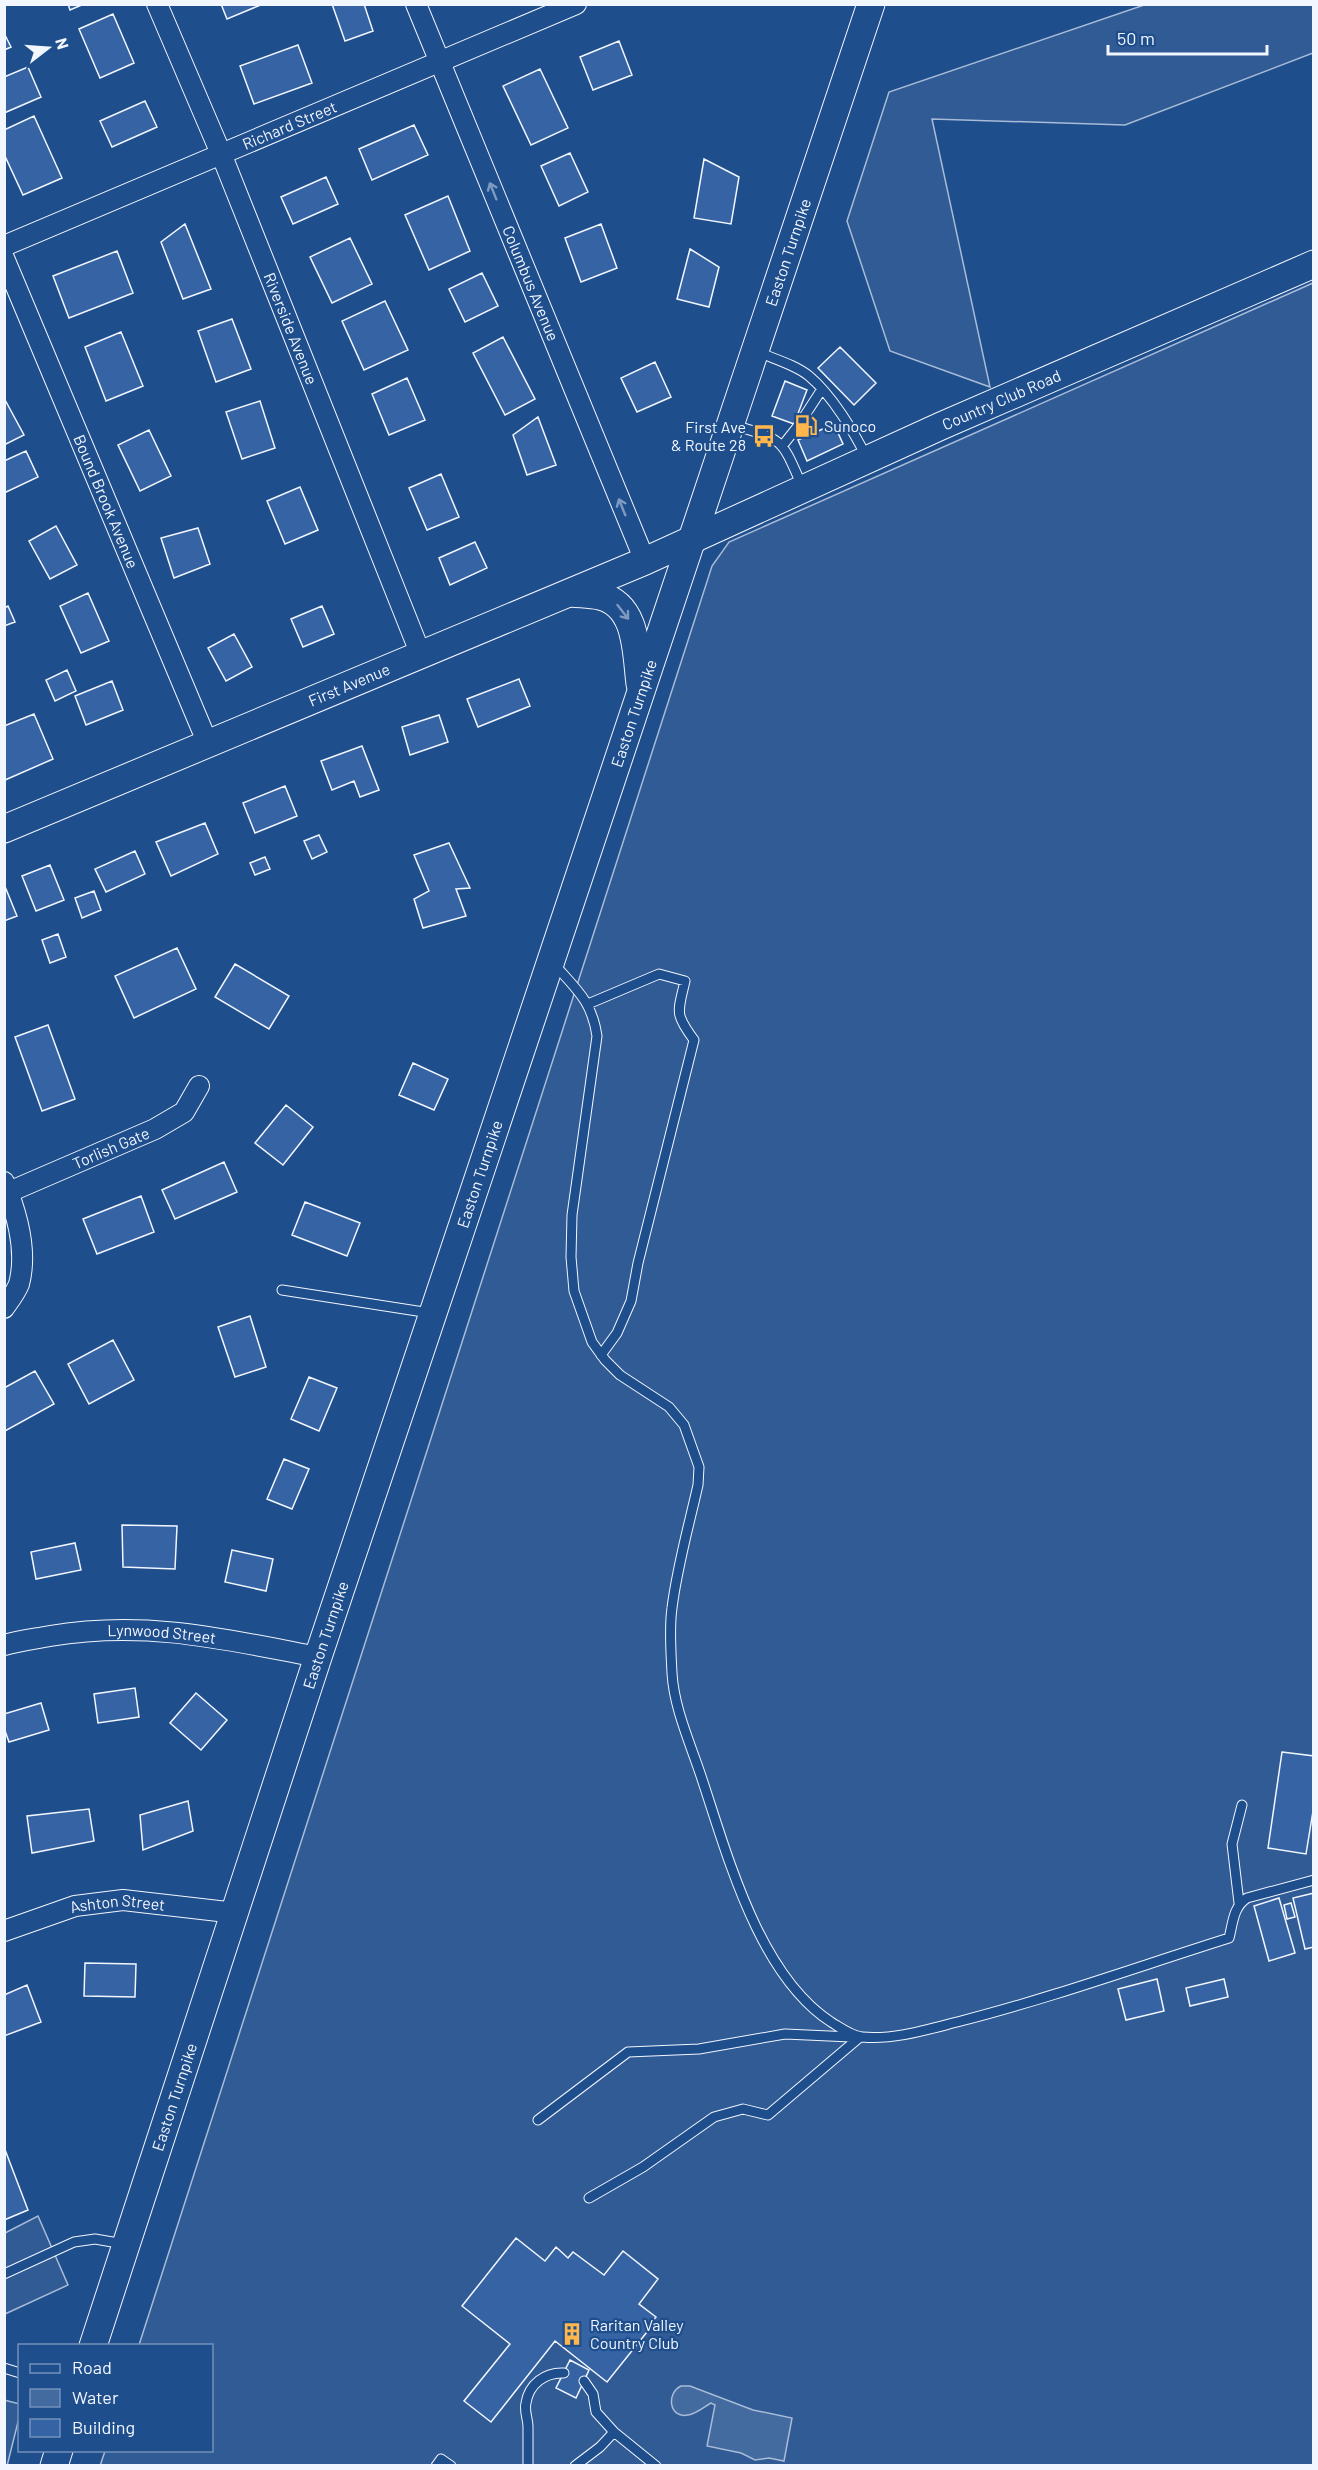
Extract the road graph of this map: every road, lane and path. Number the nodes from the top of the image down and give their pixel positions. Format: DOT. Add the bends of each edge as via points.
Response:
graph roads {
  1 [pos="157,4"];
  2 [pos="416,4"];
  3 [pos="576,4"];
  4 [pos="871,4"];
  5 [pos="440,62"];
  6 [pos="222,156"];
  7 [pos="4,246"];
  8 [pos="4,258"];
  9 [pos="1314,264"];
  10 [pos="756,351"];
  11 [pos="822,389"];
  12 [pos="731,424"];
  13 [pos="783,445"];
  14 [pos="868,460"];
  15 [pos="803,489"];
  16 [pos="692,539"];
  17 [pos="645,561"];
  18 [pos="571,593"];
  19 [pos="421,655"];
  20 [pos="641,691"];
  21 [pos="208,744"];
  22 [pos="4,829"];
  23 [pos="550,960"];
  24 [pos="588,1004"];
  25 [pos="199,1086"];
  26 [pos="7,1187"];
  27 [pos="282,1290"];
  28 [pos="4,1308"];
  29 [pos="432,1314"];
  30 [pos="601,1355"];
  31 [pos="4,1645"];
  32 [pos="318,1657"];
  33 [pos="1242,1805"];
  34 [pos="1314,1880"];
  35 [pos="1239,1903"];
  36 [pos="236,1913"];
  37 [pos="4,1931"];
  38 [pos="860,2037"];
  39 [pos="538,2120"];
  40 [pos="590,2198"];
  41 [pos="127,2244"];
  42 [pos="4,2274"];
  43 [pos="94,2344"];
  44 [pos="564,2373"];
  45 [pos="584,2381"];
  46 [pos="614,2432"];
  47 [pos="436,2466"];
  48 [pos="451,2466"];
  49 [pos="528,2466"];
  50 [pos="575,2466"];
  51 [pos="656,2466"];
  1 -- 6 [label="street, Riverside Avenue"];
  2 -- 5 [label="street, Columbus Avenue"];
  3 -- 5 [label="street, Richard Street"];
  4 -- 10 [label="main road, Easton Turnpike"];
  5 -- 6 [label="street, Richard Street"];
  17 -- 5 [label="street, Columbus Avenue, one-way"];
  6 -- 7 [label="street, Richard Street"];
  6 -- 19 [label="street, Riverside Avenue"];
  8 -- 21 [label="street, Bound Brook Avenue"];
  9 -- 14 [label="main road, Country Club Road"];
  10 -- 11 [label="lane" via="808,375"];
  10 -- 12 [label="main road, Easton Turnpike"];
  11 -- 13 [label="lane"];
  11 -- 14 [label="lane"];
  12 -- 13 [label="lane" via="772,436"];
  12 -- 16 [label="main road, Easton Turnpike"];
  13 -- 15 [label="lane"];
  14 -- 15 [label="main road, Country Club Road"];
  15 -- 16 [label="main road, Country Club Road"];
  16 -- 17 [label="main road, First Avenue"];
  16 -- 20 [label="main road, Easton Turnpike"];
  17 -- 18 [label="main road, First Avenue"];
  18 -- 19 [label="main road, First Avenue"];
  18 -- 20 [label="main road, one-way" via="600,596 622,609 631,624"];
  19 -- 21 [label="main road, First Avenue"];
  20 -- 23 [label="main road, Easton Turnpike"];
  21 -- 22 [label="main road, First Avenue"];
  23 -- 24 [label="lane"];
  23 -- 29 [label="main road, Easton Turnpike"];
  24 -- 30 [label="lane" via="597,1036 572,1215 571,1257 574,1291 592,1342"];
  24 -- 30 [label="lane" via="659,974 686,981 678,1013 694,1040 631,1301 626,1317"];
  25 -- 26 [label="street, Torlish Gate" via="184,1112 155,1129"];
  26 -- 28 [label="street" via="20,1229 22,1257 18,1285"];
  27 -- 29 [label="lane"];
  29 -- 32 [label="main road, Easton Turnpike"];
  30 -- 38 [label="lane" via="620,1374 669,1407 684,1425 699,1467 671,1609 672,1675 676,1701 750,1913 780,1971 798,1993 822,2017"];
  31 -- 32 [label="street, Lynwood Street" via="81,1631 136,1629 194,1633"];
  32 -- 36 [label="main road, Easton Turnpike"];
  33 -- 35 [label="lane" via="1232,1844"];
  34 -- 35 [label="lane"];
  35 -- 38 [label="lane" via="1229,1938 1005,2009 917,2032"];
  36 -- 37 [label="street, Ashton Street" via="123,1900 75,1906"];
  36 -- 41 [label="main road, Easton Turnpike"];
  38 -- 39 [label="lane" via="785,2034 699,2049 628,2052"];
  38 -- 40 [label="lane" via="768,2115 743,2109 714,2118"];
  41 -- 42 [label="lane" via="95,2239 74,2242"];
  41 -- 43 [label="main road, Easton Turnpike"];
  44 -- 49 [label="lane" via="540,2379 528,2394"];
  45 -- 46 [label="lane" via="593,2394 596,2412"];
  46 -- 50 [label="lane"];
  46 -- 51 [label="lane"];
  47 -- 48 [label="lane" via="441,2459"];
}
